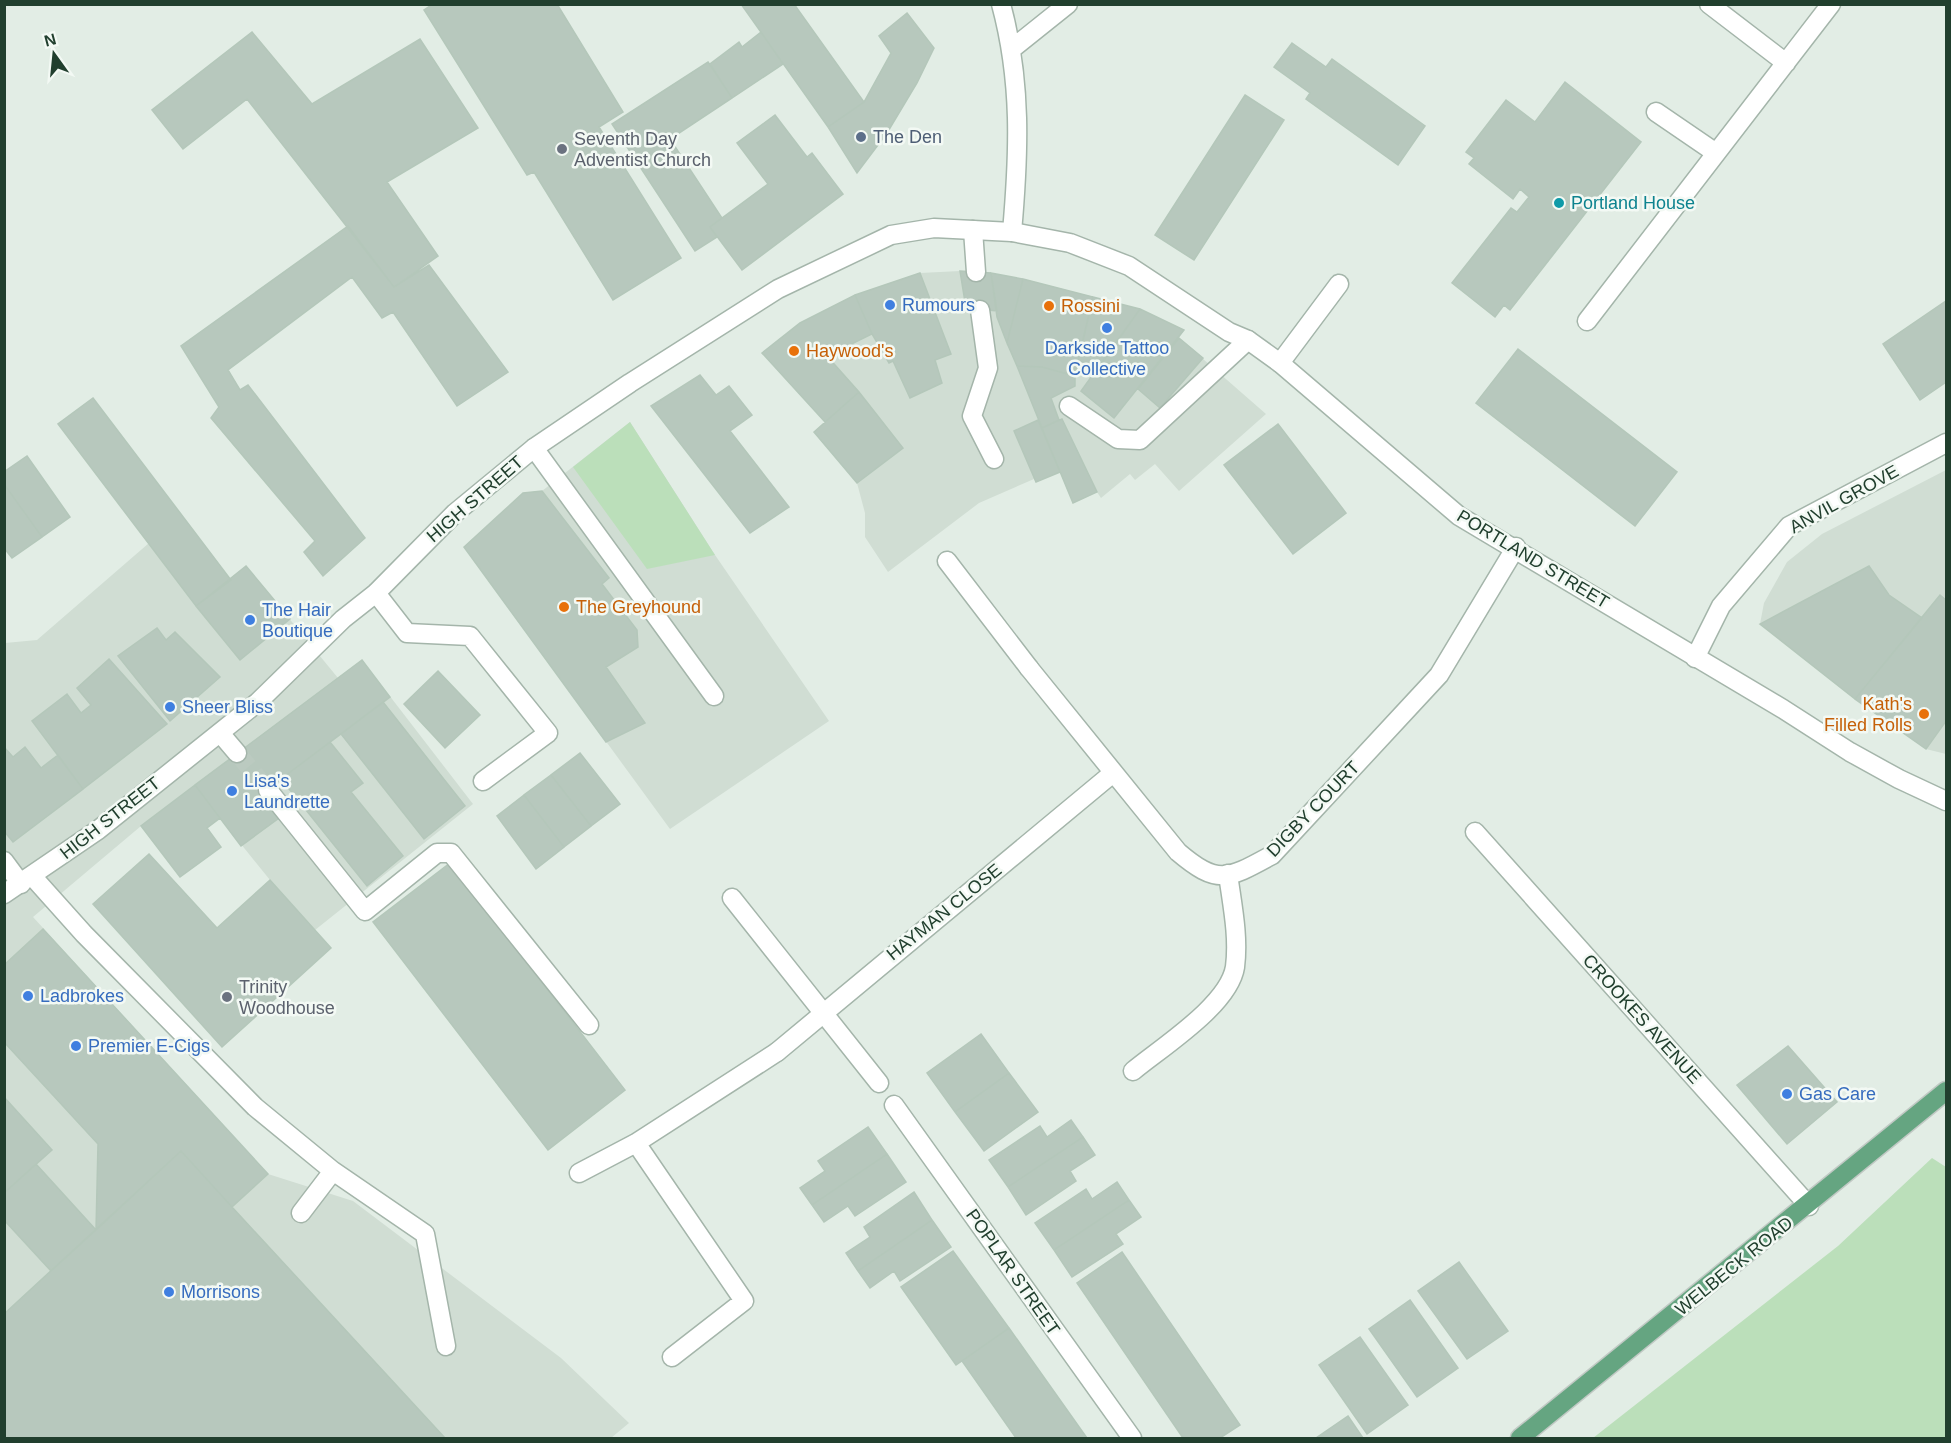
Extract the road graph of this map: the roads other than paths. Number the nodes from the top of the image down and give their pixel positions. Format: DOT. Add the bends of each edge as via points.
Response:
graph roads {
  1 [pos="1001,4"];
  2 [pos="1068,4"];
  3 [pos="1709,4"];
  4 [pos="1831,4"];
  5 [pos="1013,48"];
  6 [pos="1786,63"];
  7 [pos="1656,112"];
  8 [pos="1716,153"];
  9 [pos="973,230"];
  10 [pos="1012,232"];
  11 [pos="976,272"];
  12 [pos="1339,284"];
  13 [pos="980,310"];
  14 [pos="1587,321"];
  15 [pos="1248,340"];
  16 [pos="1280,363"];
  17 [pos="1069,406"];
  18 [pos="1947,443"];
  19 [pos="534,448"];
  20 [pos="994,459"];
  21 [pos="1516,548"];
  22 [pos="947,561"];
  23 [pos="376,593"];
  24 [pos="1695,658"];
  25 [pos="714,696"];
  26 [pos="220,733"];
  27 [pos="237,753"];
  28 [pos="1113,773"];
  29 [pos="483,782"];
  30 [pos="268,790"];
  31 [pos="1947,801"];
  32 [pos="1475,832"];
  33 [pos="4,861"];
  34 [pos="1228,874"];
  35 [pos="27,880"];
  36 [pos="4,894"];
  37 [pos="732,898"];
  38 [pos="823,1011"];
  39 [pos="589,1025"];
  40 [pos="1133,1071"];
  41 [pos="879,1083"];
  42 [pos="1947,1091"];
  43 [pos="894,1105"];
  44 [pos="636,1143"];
  45 [pos="333,1171"];
  46 [pos="579,1173"];
  47 [pos="1809,1206"];
  48 [pos="302,1213"];
  49 [pos="446,1346"];
  50 [pos="672,1357"];
  51 [pos="1132,1438"];
  52 [pos="1520,1438"];
  1 -- 5 [label="street"];
  2 -- 5 [label="street"];
  3 -- 6 [label="street"];
  4 -- 6 [label="street"];
  5 -- 10 [label="street" via="1018,131"];
  6 -- 8 [label="street"];
  7 -- 8 [label="street"];
  8 -- 14 [label="street"];
  9 -- 10 [label="street, HIGH STREET"];
  9 -- 11 [label="street"];
  9 -- 19 [label="street, HIGH STREET" via="934,228 891,235 823,266 729,318"];
  10 -- 15 [label="street, PORTLAND STREET" via="1070,243 1129,266 1230,333"];
  12 -- 16 [label="street"];
  13 -- 20 [label="street" via="988,368 972,416"];
  15 -- 16 [label="street, PORTLAND STREET"];
  15 -- 17 [label="street" via="1140,440 1118,440"];
  16 -- 21 [label="street, PORTLAND STREET" via="1459,516"];
  18 -- 24 [label="street, ANVIL GROVE" via="1789,526 1721,606"];
  19 -- 23 [label="street, HIGH STREET" via="455,513"];
  19 -- 25 [label="street"];
  21 -- 24 [label="street, PORTLAND STREET"];
  21 -- 34 [label="street, DIGBY COURT" via="1439,675 1272,855 1243,871"];
  22 -- 28 [label="street, DIGBY COURT"];
  23 -- 26 [label="street, HIGH STREET"];
  23 -- 29 [label="street" via="406,633 470,636 548,733"];
  24 -- 31 [label="street, PORTLAND STREET" via="1850,752"];
  26 -- 27 [label="street"];
  26 -- 35 [label="street, HIGH STREET" via="98,830"];
  28 -- 34 [label="street, DIGBY COURT" via="1178,852 1200,871"];
  28 -- 38 [label="street, HAYMAN CLOSE"];
  30 -- 39 [label="street" via="365,911 437,853 451,853"];
  32 -- 47 [label="street, CROOKES AVENUE"];
  33 -- 35 [label="street"];
  34 -- 40 [label="street" via="1236,937 1235,968 1225,993"];
  35 -- 36 [label="street, HIGH STREET"];
  35 -- 45 [label="street" via="255,1107"];
  37 -- 38 [label="street"];
  38 -- 41 [label="street"];
  38 -- 44 [label="street, HAYMAN CLOSE" via="777,1052"];
  42 -- 47 [label="main road, WELBECK ROAD"];
  43 -- 51 [label="street, POPLAR STREET"];
  44 -- 46 [label="street, HAYMAN CLOSE"];
  44 -- 50 [label="street" via="744,1301"];
  45 -- 48 [label="street"];
  45 -- 49 [label="street" via="425,1234"];
  47 -- 52 [label="main road, WELBECK ROAD"];
}
